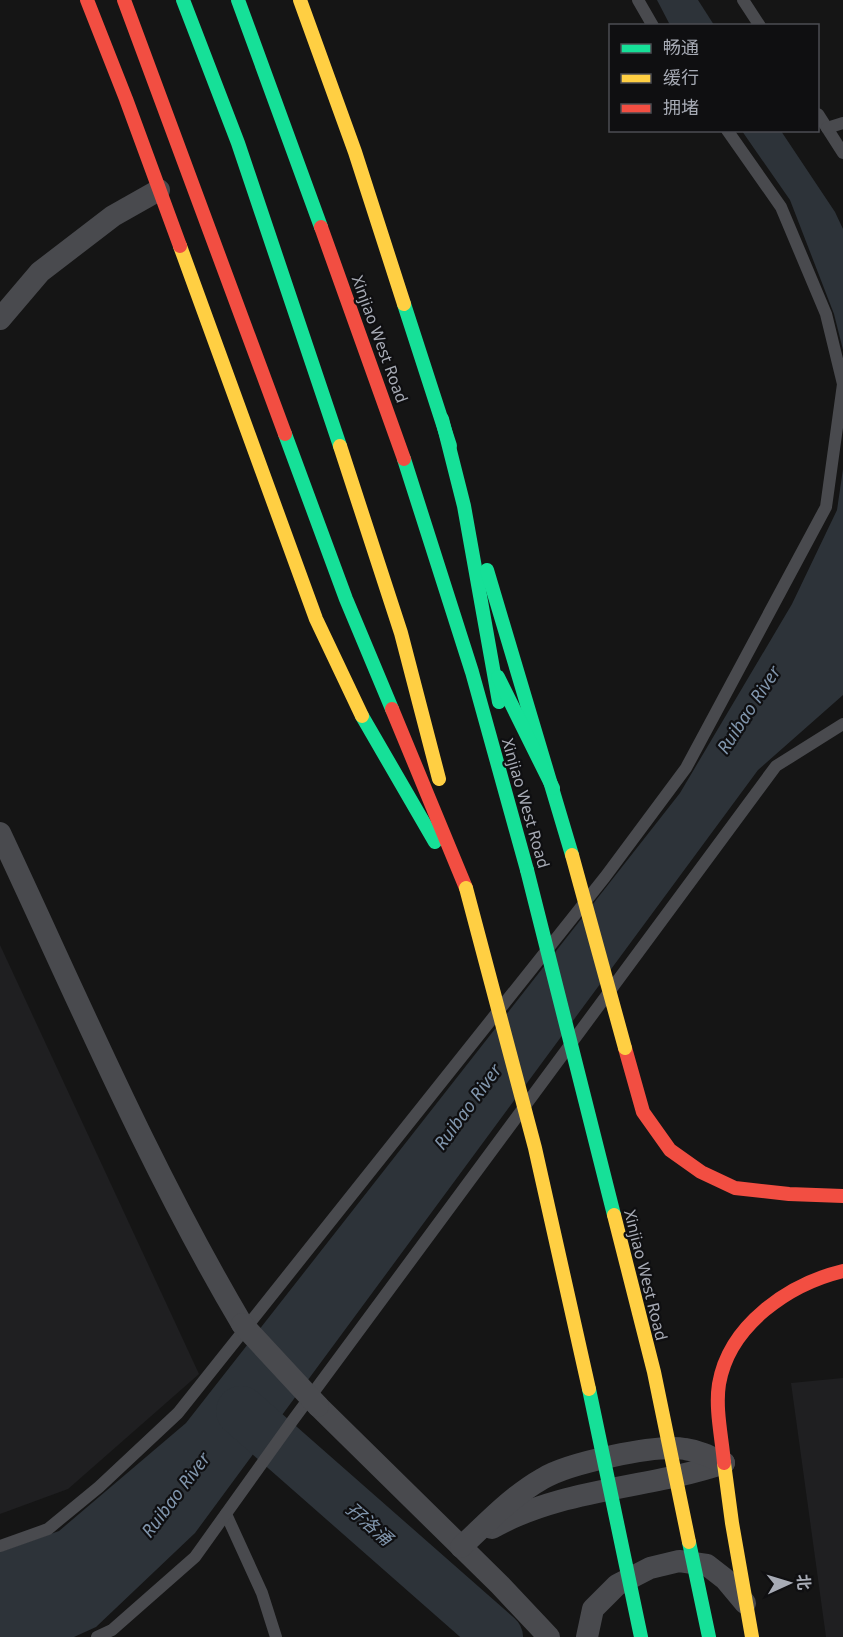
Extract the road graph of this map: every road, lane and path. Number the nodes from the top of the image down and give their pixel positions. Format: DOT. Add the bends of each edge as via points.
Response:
graph roads {
  1 [pos="87,0"];
  2 [pos="124,0"];
  3 [pos="183,0"];
  4 [pos="238,0"];
  5 [pos="300,0"];
  6 [pos="638,0"];
  7 [pos="743,0"];
  8 [pos="652,24"];
  9 [pos="759,24"];
  10 [pos="819,116"];
  11 [pos="843,123"];
  12 [pos="826,128"];
  13 [pos="728,132"];
  14 [pos="843,153"];
  15 [pos="159,190"];
  16 [pos="0,319"];
  17 [pos="442,419"];
  18 [pos="429,534"];
  19 [pos="493,668"];
  20 [pos="501,713"];
  21 [pos="843,724"];
  22 [pos="507,747"];
  23 [pos="553,788"];
  24 [pos="0,833"];
  25 [pos="527,870"];
  26 [pos="466,888"];
  27 [pos="843,1196"];
  28 [pos="843,1271"];
  29 [pos="724,1463"];
  30 [pos="226,1515"];
  31 [pos="0,1546"];
  32 [pos="461,1547"];
  33 [pos="746,1604"];
  34 [pos="97,1637"];
  35 [pos="276,1637"];
  36 [pos="549,1637"];
  37 [pos="587,1637"];
  38 [pos="641,1637"];
  39 [pos="709,1637"];
  40 [pos="752,1637"];
  1 -- 15 [label="main road"];
  2 -- 26 [label="main road" via="345,599"];
  3 -- 26 [label="main road" via="257,197 365,520 401,633"];
  4 -- 18 [label="main road, Xinjiao West Road"];
  5 -- 17 [label="main road" via="355,152"];
  6 -- 8 [label="lane"];
  7 -- 9 [label="lane"];
  10 -- 12 [label="lane"];
  11 -- 12 [label="lane"];
  12 -- 14 [label="lane"];
  13 -- 31 [label="lane" via="781,207 826,314 843,384 826,507 686,768 590,895 178,1413 48,1529"];
  15 -- 16 [label="street" via="113,216 40,272"];
  15 -- 26 [label="main road" via="316,619 359,712"];
  17 -- 19 [label="main road" via="464,506"];
  17 -- 23 [label="main road"];
  18 -- 19 [label="main road"];
  18 -- 25 [label="main road, Xinjiao West Road"];
  19 -- 20 [label="main road"];
  19 -- 23 [label="main road"];
  21 -- 30 [label="lane" via="776,766"];
  22 -- 25 [label="main road"];
  23 -- 27 [label="main road, bridge" via="643,1112 670,1150 701,1172 735,1188"];
  24 -- 32 [label="street, bridge" via="204,1261 242,1324 318,1406"];
  25 -- 39 [label="main road, Xinjiao West Road, bridge" via="654,1372"];
  26 -- 38 [label="main road, bridge" via="535,1148"];
  28 -- 29 [label="main road" via="776,1300 738,1338 719,1385"];
  29 -- 32 [label="street" via="692,1474 547,1505 512,1517"];
  29 -- 32 [label="street" via="683,1448 645,1450 577,1464 543,1478 519,1494"];
  29 -- 33 [label="main road"];
  30 -- 34 [label="lane" via="195,1557 112,1630"];
  30 -- 35 [label="lane" via="262,1593"];
  32 -- 36 [label="street"];
  33 -- 37 [label="street" via="707,1565 679,1561 650,1568 617,1585 593,1609"];
  33 -- 40 [label="main road"];
}
